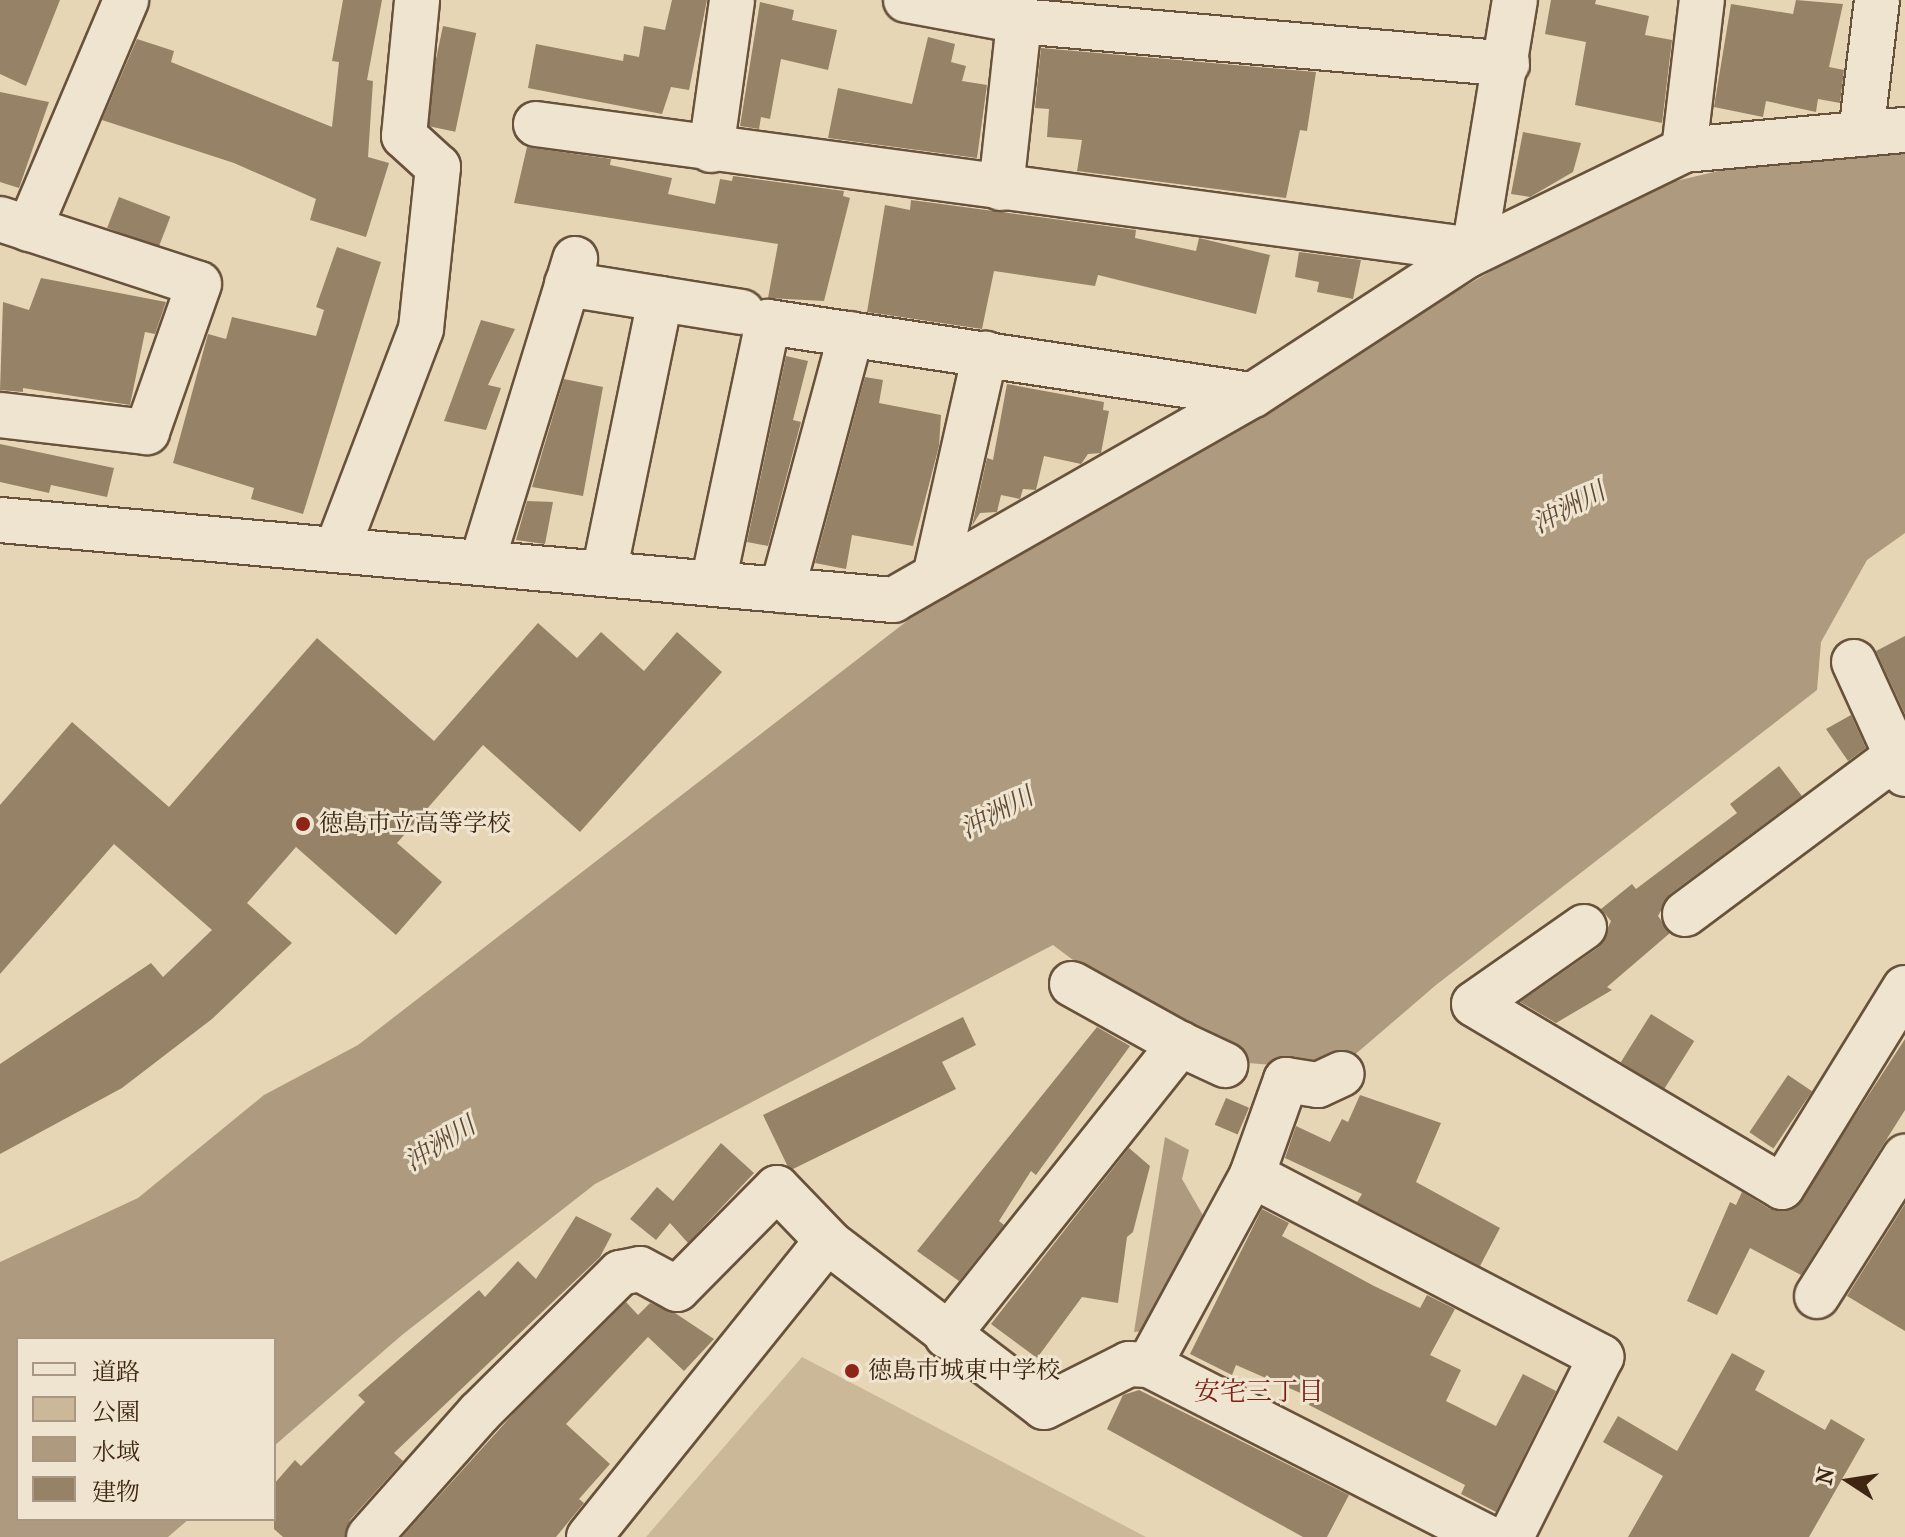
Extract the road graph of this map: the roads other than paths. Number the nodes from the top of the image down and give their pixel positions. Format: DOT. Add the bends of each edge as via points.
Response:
graph roads {
  1 [pos="126,0"];
  2 [pos="417,0"];
  3 [pos="732,0"];
  4 [pos="906,0"];
  5 [pos="1515,0"];
  6 [pos="1702,0"];
  7 [pos="1877,0"];
  8 [pos="1019,21"];
  9 [pos="1507,64"];
  10 [pos="536,124"];
  11 [pos="1905,130"];
  12 [pos="1861,134"];
  13 [pos="711,150"];
  14 [pos="1684,150"];
  15 [pos="1001,188"];
  16 [pos="15,224"];
  17 [pos="1471,253"];
  18 [pos="660,299"];
  19 [pos="742,312"];
  20 [pos="851,334"];
  21 [pos="985,354"];
  22 [pos="1253,395"];
  23 [pos="0,415"];
  24 [pos="0,520"];
  25 [pos="337,549"];
  26 [pos="482,562"];
  27 [pos="604,573"];
  28 [pos="935,576"];
  29 [pos="713,583"];
  30 [pos="782,590"];
  31 [pos="1854,662"];
  32 [pos="1901,765"];
  33 [pos="1685,914"];
  34 [pos="1584,927"];
  35 [pos="1072,984"];
  36 [pos="1905,988"];
  37 [pos="1180,1044"];
  38 [pos="1225,1065"];
  39 [pos="1342,1074"];
  40 [pos="1905,1157"];
  41 [pos="1252,1175"];
  42 [pos="828,1242"];
  43 [pos="1817,1296"];
  44 [pos="947,1336"];
  45 [pos="1149,1365"];
  46 [pos="369,1537"];
  47 [pos="589,1537"];
  48 [pos="1486,1537"];
  49 [pos="1511,1537"];
  1 -- 16 [label="street"];
  2 -- 25 [label="street" via="404,136 438,167 421,329"];
  3 -- 13 [label="street"];
  4 -- 8 [label="street"];
  5 -- 9 [label="street"];
  6 -- 14 [label="street"];
  7 -- 12 [label="street"];
  8 -- 9 [label="street"];
  8 -- 15 [label="street"];
  9 -- 17 [label="street"];
  10 -- 13 [label="street"];
  11 -- 12 [label="street"];
  12 -- 14 [label="street"];
  13 -- 15 [label="street"];
  14 -- 17 [label="street"];
  15 -- 17 [label="street"];
  16 -- 23 [label="street" via="199,284 147,432"];
  17 -- 22 [label="street"];
  18 -- 19 [label="street"];
  18 -- 26 [label="street" via="571,272"];
  18 -- 27 [label="street"];
  20 -- 21 [label="street"];
  20 -- 29 [label="street" via="768,322"];
  20 -- 30 [label="street"];
  21 -- 22 [label="street"];
  21 -- 28 [label="street"];
  22 -- 28 [label="street"];
  24 -- 25 [label="street"];
  25 -- 26 [label="street"];
  26 -- 27 [label="street"];
  27 -- 29 [label="street"];
  28 -- 30 [label="street" via="893,600"];
  29 -- 30 [label="street"];
  31 -- 32 [label="street"];
  32 -- 33 [label="street"];
  34 -- 36 [label="street" via="1474,1004 1782,1187"];
  35 -- 37 [label="street"];
  37 -- 38 [label="street"];
  37 -- 44 [label="street"];
  39 -- 41 [label="street" via="1318,1085 1286,1080"];
  40 -- 43 [label="street"];
  41 -- 45 [label="street"];
  41 -- 49 [label="street" via="1601,1357"];
  42 -- 44 [label="street"];
  42 -- 46 [label="street" via="777,1188 677,1289 640,1269 620,1273 479,1413"];
  42 -- 47 [label="street"];
  44 -- 45 [label="street" via="1044,1407 1129,1364"];
  45 -- 48 [label="street"];
}
